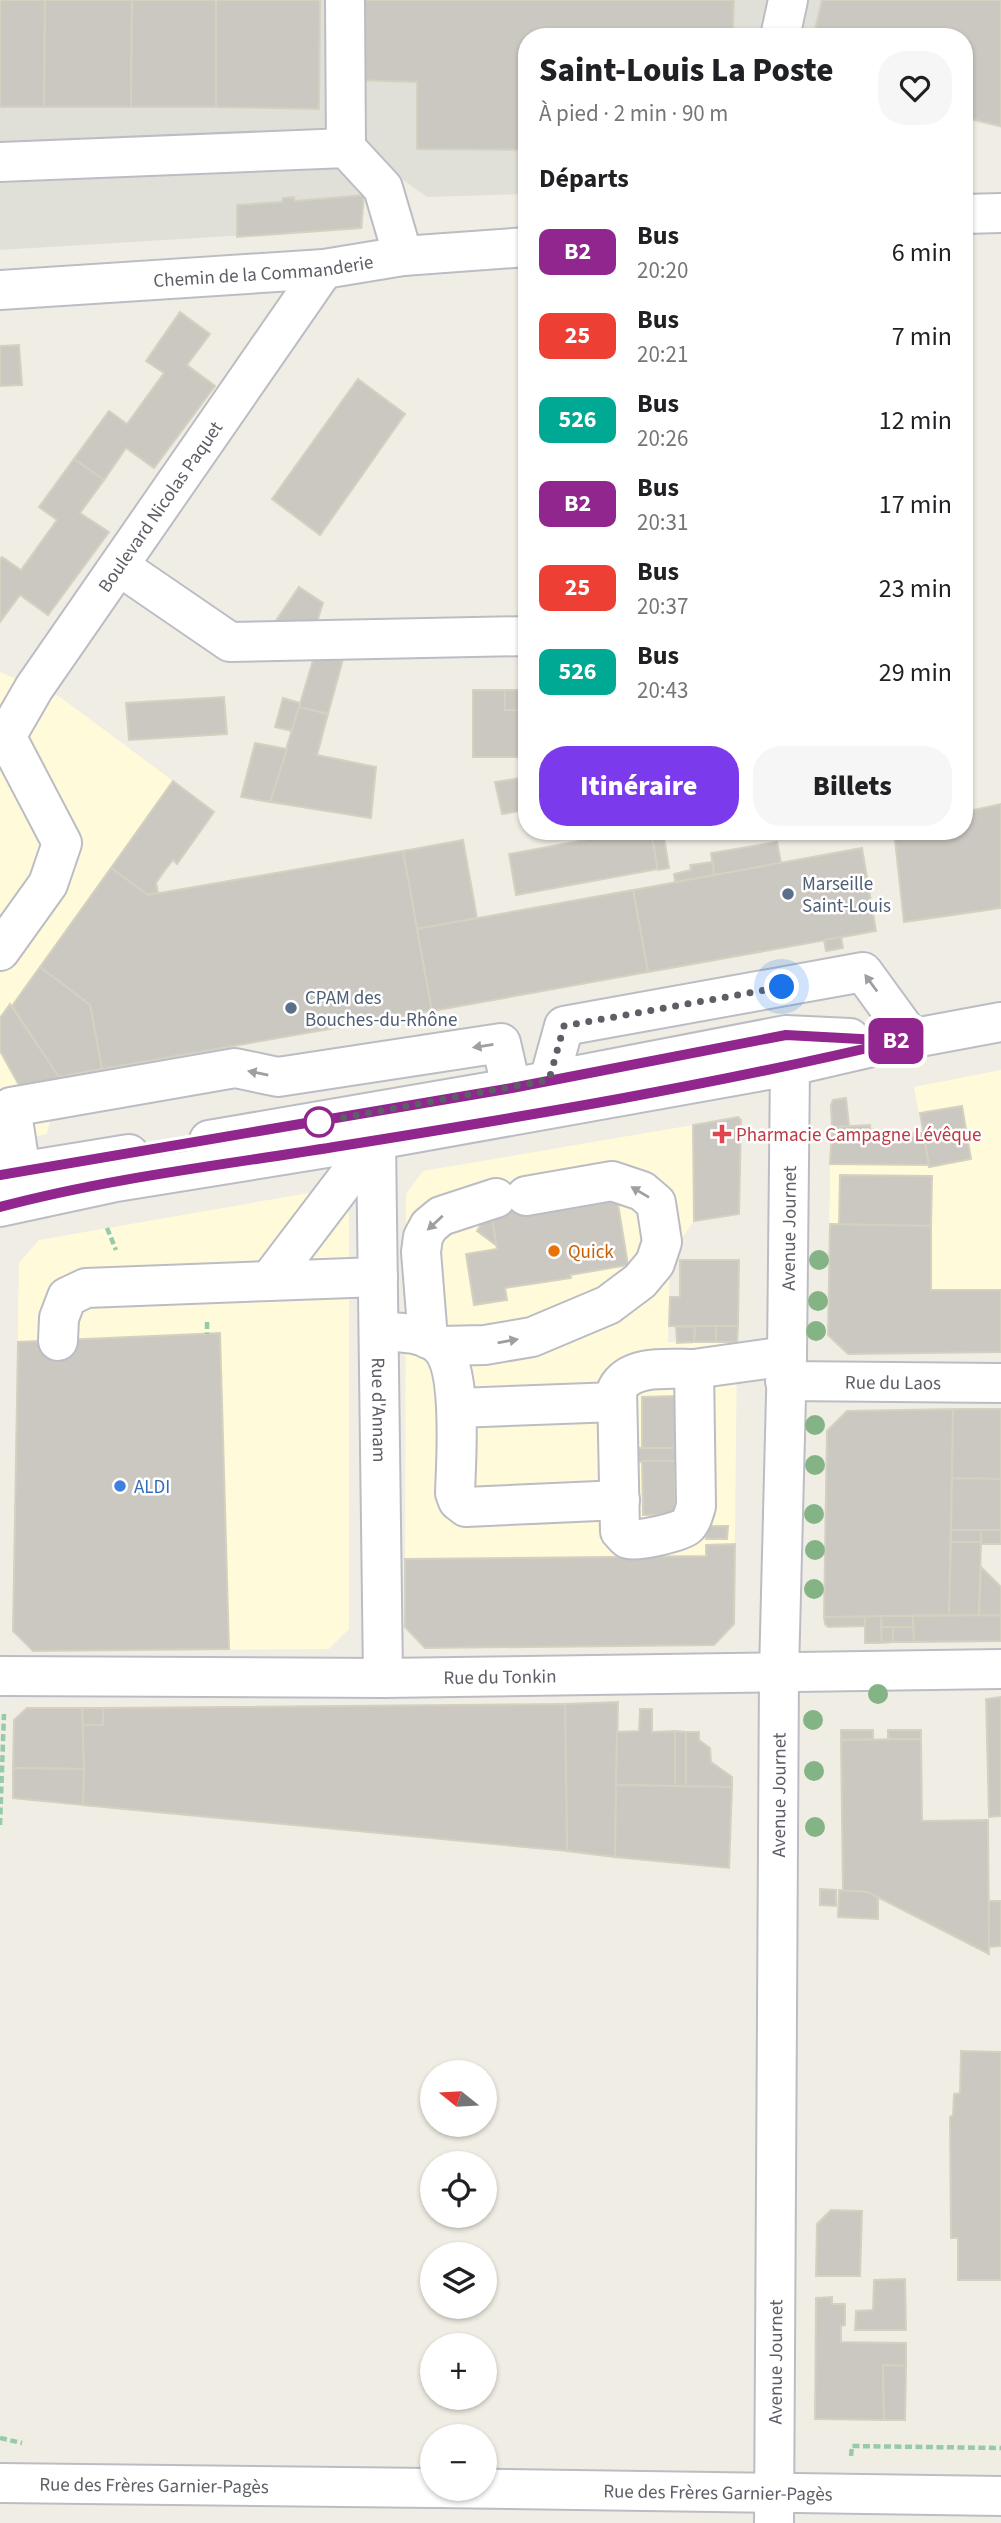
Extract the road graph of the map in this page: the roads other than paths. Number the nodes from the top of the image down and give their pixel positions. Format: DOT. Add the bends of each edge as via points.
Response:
graph roads {
  1 [pos="345,0"];
  2 [pos="788,0"];
  3 [pos="782,28"];
  4 [pos="346,148"];
  5 [pos="0,162"];
  6 [pos="1001,213"];
  7 [pos="973,214"];
  8 [pos="518,248"];
  9 [pos="403,256"];
  10 [pos="324,269"];
  11 [pos="0,290"];
  12 [pos="119,566"];
  13 [pos="518,636"];
  14 [pos="3,742"];
  15 [pos="0,951"];
  16 [pos="1001,1022"];
  17 [pos="904,1039"];
  18 [pos="790,1066"];
  19 [pos="552,1094"];
  20 [pos="515,1102"];
  21 [pos="6,1108"];
  22 [pos="376,1140"];
  23 [pos="12,1189"];
  24 [pos="378,1277"];
  25 [pos="269,1281"];
  26 [pos="379,1331"];
  27 [pos="58,1340"];
  28 [pos="434,1343"];
  29 [pos="694,1368"];
  30 [pos="786,1368"];
  31 [pos="1001,1383"];
  32 [pos="616,1402"];
  33 [pos="457,1408"];
  34 [pos="620,1500"];
  35 [pos="1001,1669"];
  36 [pos="779,1673"];
  37 [pos="3,1676"];
  38 [pos="383,1678"];
  39 [pos="0,2483"];
  40 [pos="420,2488"];
  41 [pos="497,2492"];
  42 [pos="1001,2496"];
  43 [pos="773,2508"];
  1 -- 4 [label="street"];
  2 -- 3 [label="street"];
  4 -- 5 [label="street"];
  4 -- 9 [label="street" via="383,188"];
  6 -- 7 [label="street"];
  8 -- 9 [label="street, Chemin de la Commanderie"];
  9 -- 10 [label="street, Chemin de la Commanderie"];
  10 -- 11 [label="street, Chemin de la Commanderie"];
  10 -- 12 [label="street, Boulevard Nicolas Paquet"];
  12 -- 13 [label="street" via="230,642"];
  12 -- 14 [label="street, Boulevard Nicolas Paquet" via="34,688"];
  14 -- 15 [label="street" via="62,843 48,884"];
  16 -- 17 [label="street"];
  17 -- 18 [label="street"];
  17 -- 19 [label="street" via="786,1035"];
  17 -- 19 [label="street, one-way" via="863,972 564,1026"];
  18 -- 19 [label="street"];
  18 -- 30 [label="street, Avenue Journet"];
  19 -- 20 [label="street"];
  20 -- 21 [label="street, one-way" via="502,1043 278,1077 235,1068"];
  20 -- 22 [label="street"];
  20 -- 23 [label="street"];
  21 -- 23 [label="street"];
  22 -- 23 [label="street" via="116,1182"];
  22 -- 24 [label="street, Rue d'Annam"];
  22 -- 25 [label="street"];
  24 -- 25 [label="street"];
  24 -- 26 [label="street, Rue d'Annam"];
  25 -- 27 [label="street" via="86,1288 67,1297 59,1318"];
  26 -- 28 [label="street" via="419,1335"];
  26 -- 38 [label="street, Rue d'Annam"];
  28 -- 28 [label="street, one-way" via="485,1345 532,1337 608,1305 655,1264 662,1242 656,1203 642,1191 612,1181 511,1197 441,1216 429,1226 421,1252"];
  28 -- 33 [label="street" via="448,1361"];
  29 -- 30 [label="street, Rue du Laos"];
  29 -- 32 [label="street, Rue du Laos" via="633,1374 621,1382"];
  29 -- 34 [label="street" via="696,1506 692,1518 681,1531 627,1539 620,1531"];
  30 -- 31 [label="street, Rue du Laos"];
  30 -- 36 [label="street, Avenue Journet"];
  32 -- 33 [label="street"];
  32 -- 34 [label="street"];
  33 -- 34 [label="street" via="455,1493 467,1507"];
  35 -- 36 [label="street, Rue du Tonkin"];
  36 -- 38 [label="street, Rue du Tonkin"];
  36 -- 43 [label="street, Avenue Journet"];
  37 -- 38 [label="street, Rue du Tonkin"];
  39 -- 40 [label="street, Rue des Frères Garnier-Pagès"];
  41 -- 43 [label="street, Rue des Frères Garnier-Pagès"];
  42 -- 43 [label="street, Rue des Frères Garnier-Pagès"];
}
